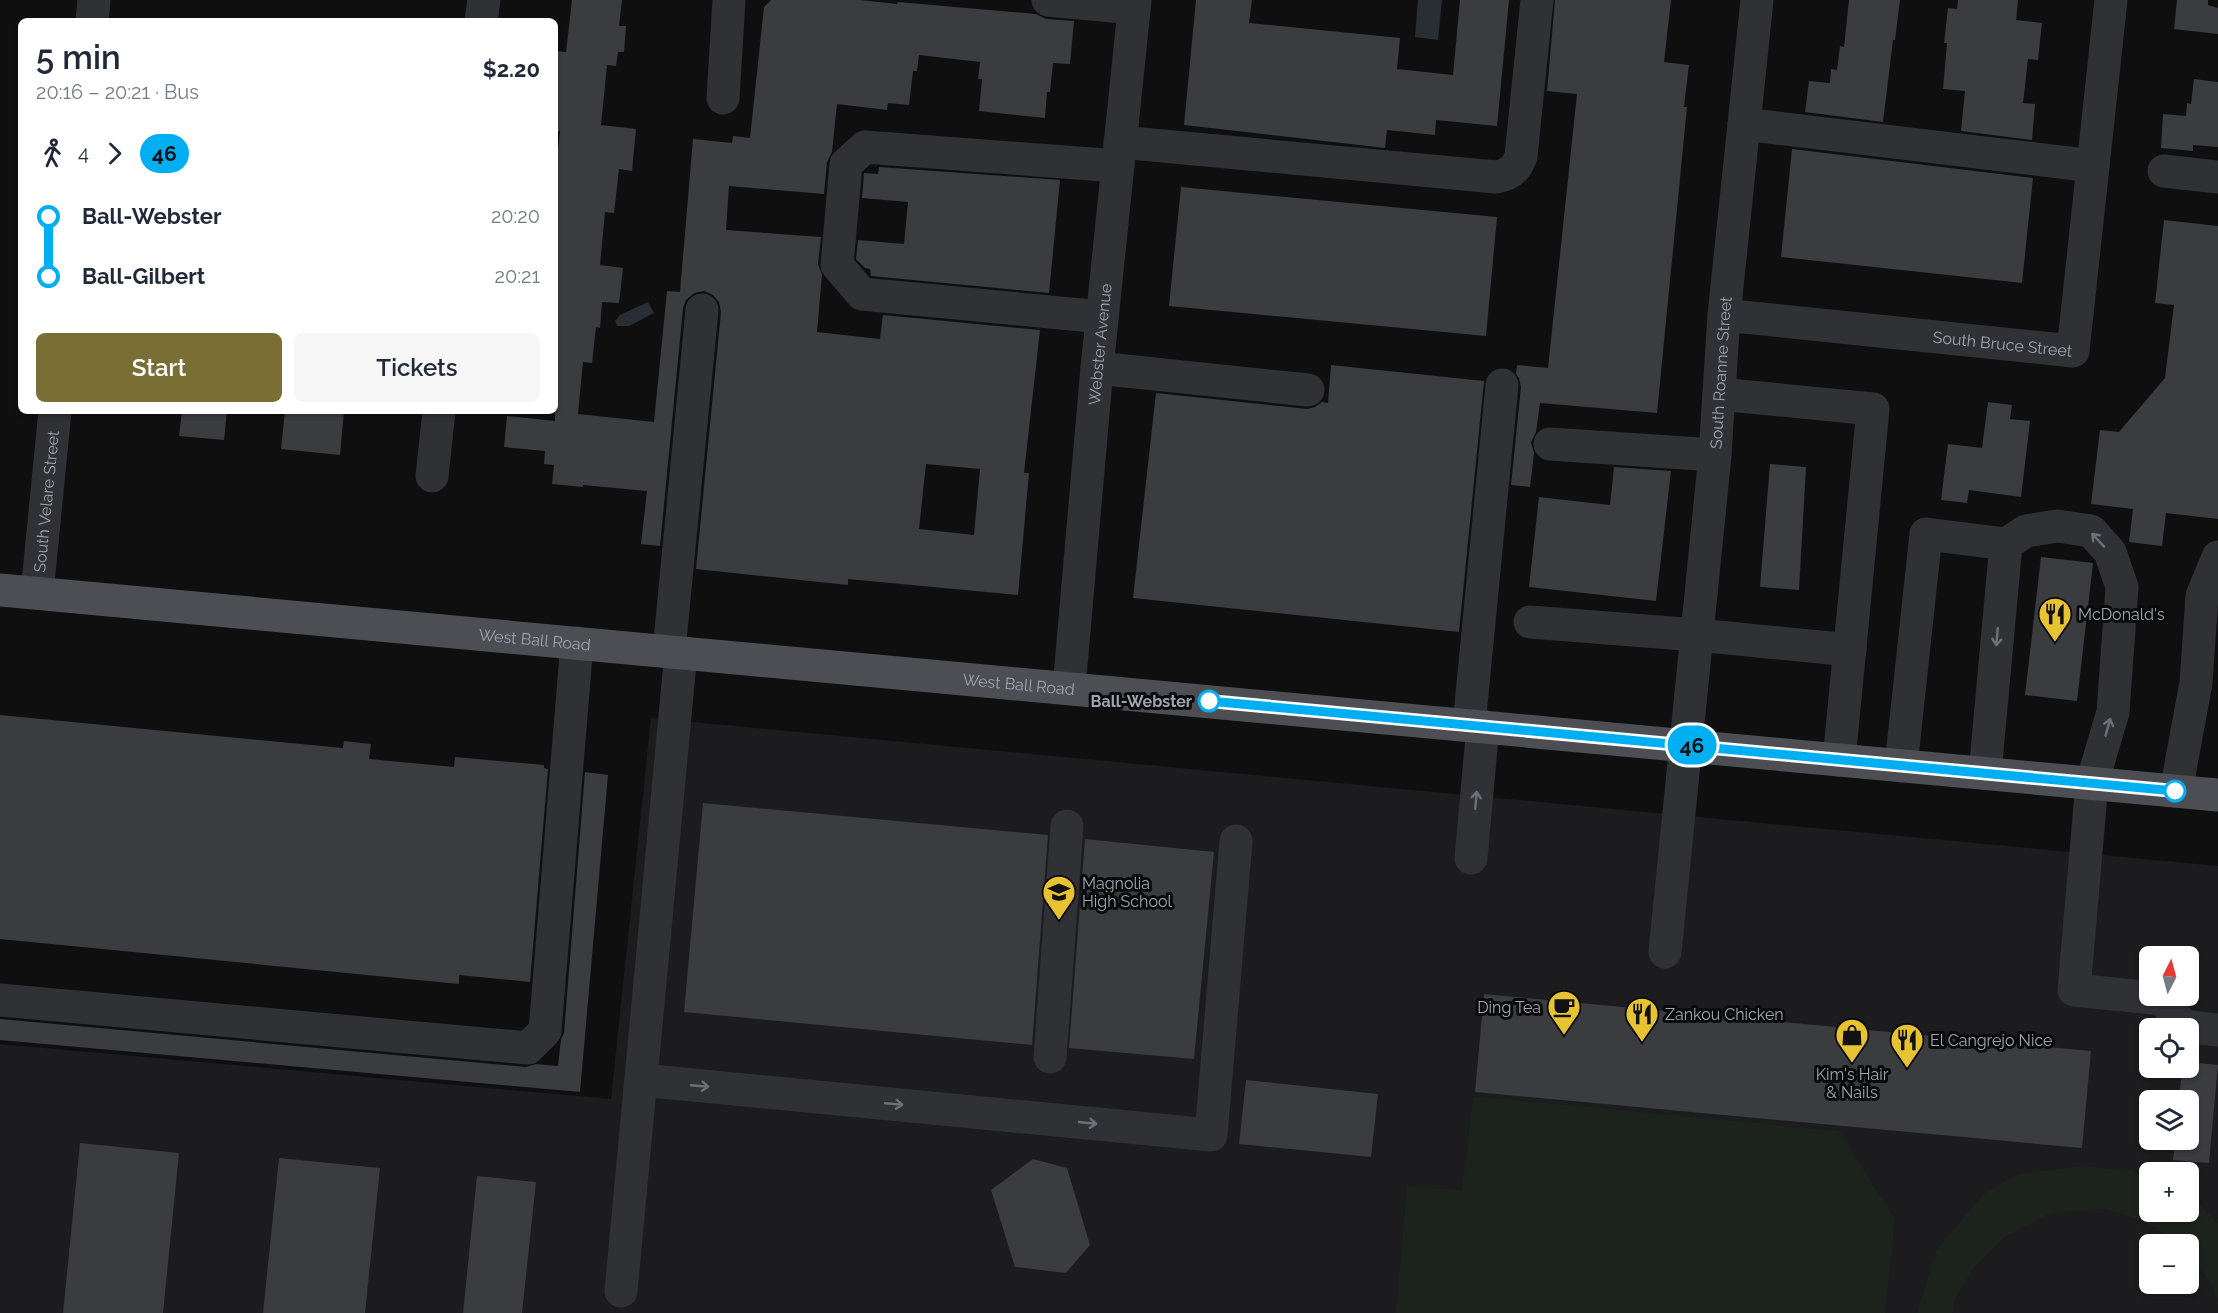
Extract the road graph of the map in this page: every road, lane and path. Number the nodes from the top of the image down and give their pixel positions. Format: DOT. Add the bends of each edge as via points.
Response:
graph roads {
  1 [pos="94,0"];
  2 [pos="484,0"];
  3 [pos="729,0"];
  4 [pos="1048,0"];
  5 [pos="1537,0"];
  6 [pos="1757,0"];
  7 [pos="2111,0"];
  8 [pos="1135,4"];
  9 [pos="92,18"];
  10 [pos="481,18"];
  11 [pos="723,98"];
  12 [pos="1744,124"];
  13 [pos="1119,154"];
  14 [pos="2093,166"];
  15 [pos="2163,171"];
  16 [pos="2218,177"];
  17 [pos="702,310"];
  18 [pos="1724,315"];
  19 [pos="1102,317"];
  20 [pos="1096,368"];
  21 [pos="1502,385"];
  22 [pos="1308,390"];
  23 [pos="1719,394"];
  24 [pos="55,414"];
  25 [pos="439,414"];
  26 [pos="1550,444"];
  27 [pos="1715,455"];
  28 [pos="432,476"];
  29 [pos="2006,544"];
  30 [pos="2218,557"];
  31 [pos="0,590"];
  32 [pos="37,593"];
  33 [pos="1530,622"];
  34 [pos="1696,634"];
  35 [pos="577,642"];
  36 [pos="1850,650"];
  37 [pos="675,651"];
  38 [pos="2207,684"];
  39 [pos="1070,688"];
  40 [pos="1476,725"];
  41 [pos="1686,745"];
  42 [pos="1839,759"];
  43 [pos="1901,765"];
  44 [pos="1985,773"];
  45 [pos="2092,783"];
  46 [pos="2175,791"];
  47 [pos="2218,795"];
  48 [pos="1067,826"];
  49 [pos="1236,841"];
  50 [pos="1471,858"];
  51 [pos="1665,952"];
  52 [pos="0,1000"];
  53 [pos="2218,1030"];
  54 [pos="1050,1057"];
  55 [pos="641,1080"];
  56 [pos="621,1291"];
  1 -- 9 [label="street"];
  2 -- 10 [label="street"];
  3 -- 11 [label="street"];
  4 -- 8 [label="street"];
  5 -- 13 [label="street" via="1521,156 1505,175"];
  6 -- 12 [label="street, South Roanne Street"];
  7 -- 14 [label="street, South Bruce Street"];
  8 -- 13 [label="street, Webster Avenue"];
  12 -- 14 [label="street"];
  12 -- 18 [label="street, South Roanne Street"];
  13 -- 19 [label="street, Webster Avenue"];
  13 -- 19 [label="street" via="865,147 846,164 837,265 862,294"];
  14 -- 18 [label="street, South Bruce Street" via="2073,351"];
  15 -- 16 [label="street"];
  17 -- 37 [label="street"];
  18 -- 23 [label="street, South Roanne Street"];
  19 -- 20 [label="street, Webster Avenue"];
  20 -- 22 [label="street"];
  20 -- 39 [label="street, Webster Avenue"];
  21 -- 40 [label="street"];
  23 -- 27 [label="street, South Roanne Street"];
  23 -- 36 [label="street" via="1872,409"];
  24 -- 32 [label="street, South Velare Street"];
  25 -- 28 [label="street"];
  26 -- 27 [label="street"];
  27 -- 34 [label="street, South Roanne Street"];
  29 -- 43 [label="street" via="1926,534"];
  29 -- 44 [label="street, one-way"];
  45 -- 29 [label="street, one-way" via="2113,712 2122,587 2110,552 2091,531 2057,526 2026,531"];
  30 -- 38 [label="street" via="2202,596"];
  31 -- 32 [label="main road, West Ball Road"];
  32 -- 35 [label="main road, West Ball Road"];
  33 -- 34 [label="street"];
  34 -- 36 [label="street"];
  34 -- 41 [label="street, South Roanne Street"];
  35 -- 37 [label="main road, West Ball Road"];
  35 -- 52 [label="street" via="544,1031 528,1048"];
  36 -- 42 [label="street"];
  37 -- 39 [label="main road, West Ball Road"];
  37 -- 55 [label="street"];
  38 -- 46 [label="street"];
  39 -- 40 [label="main road, West Ball Road"];
  40 -- 41 [label="main road, West Ball Road"];
  50 -- 40 [label="street, one-way"];
  41 -- 42 [label="main road, West Ball Road"];
  41 -- 51 [label="street, South Roanne Street"];
  42 -- 43 [label="main road, West Ball Road"];
  43 -- 44 [label="main road, West Ball Road"];
  44 -- 45 [label="main road, West Ball Road"];
  45 -- 46 [label="main road, West Ball Road"];
  45 -- 53 [label="street" via="2074,990 2164,999 2182,1026"];
  46 -- 47 [label="main road, West Ball Road"];
  48 -- 54 [label="street"];
  55 -- 49 [label="street, one-way" via="1211,1135"];
  55 -- 56 [label="street"];
}
